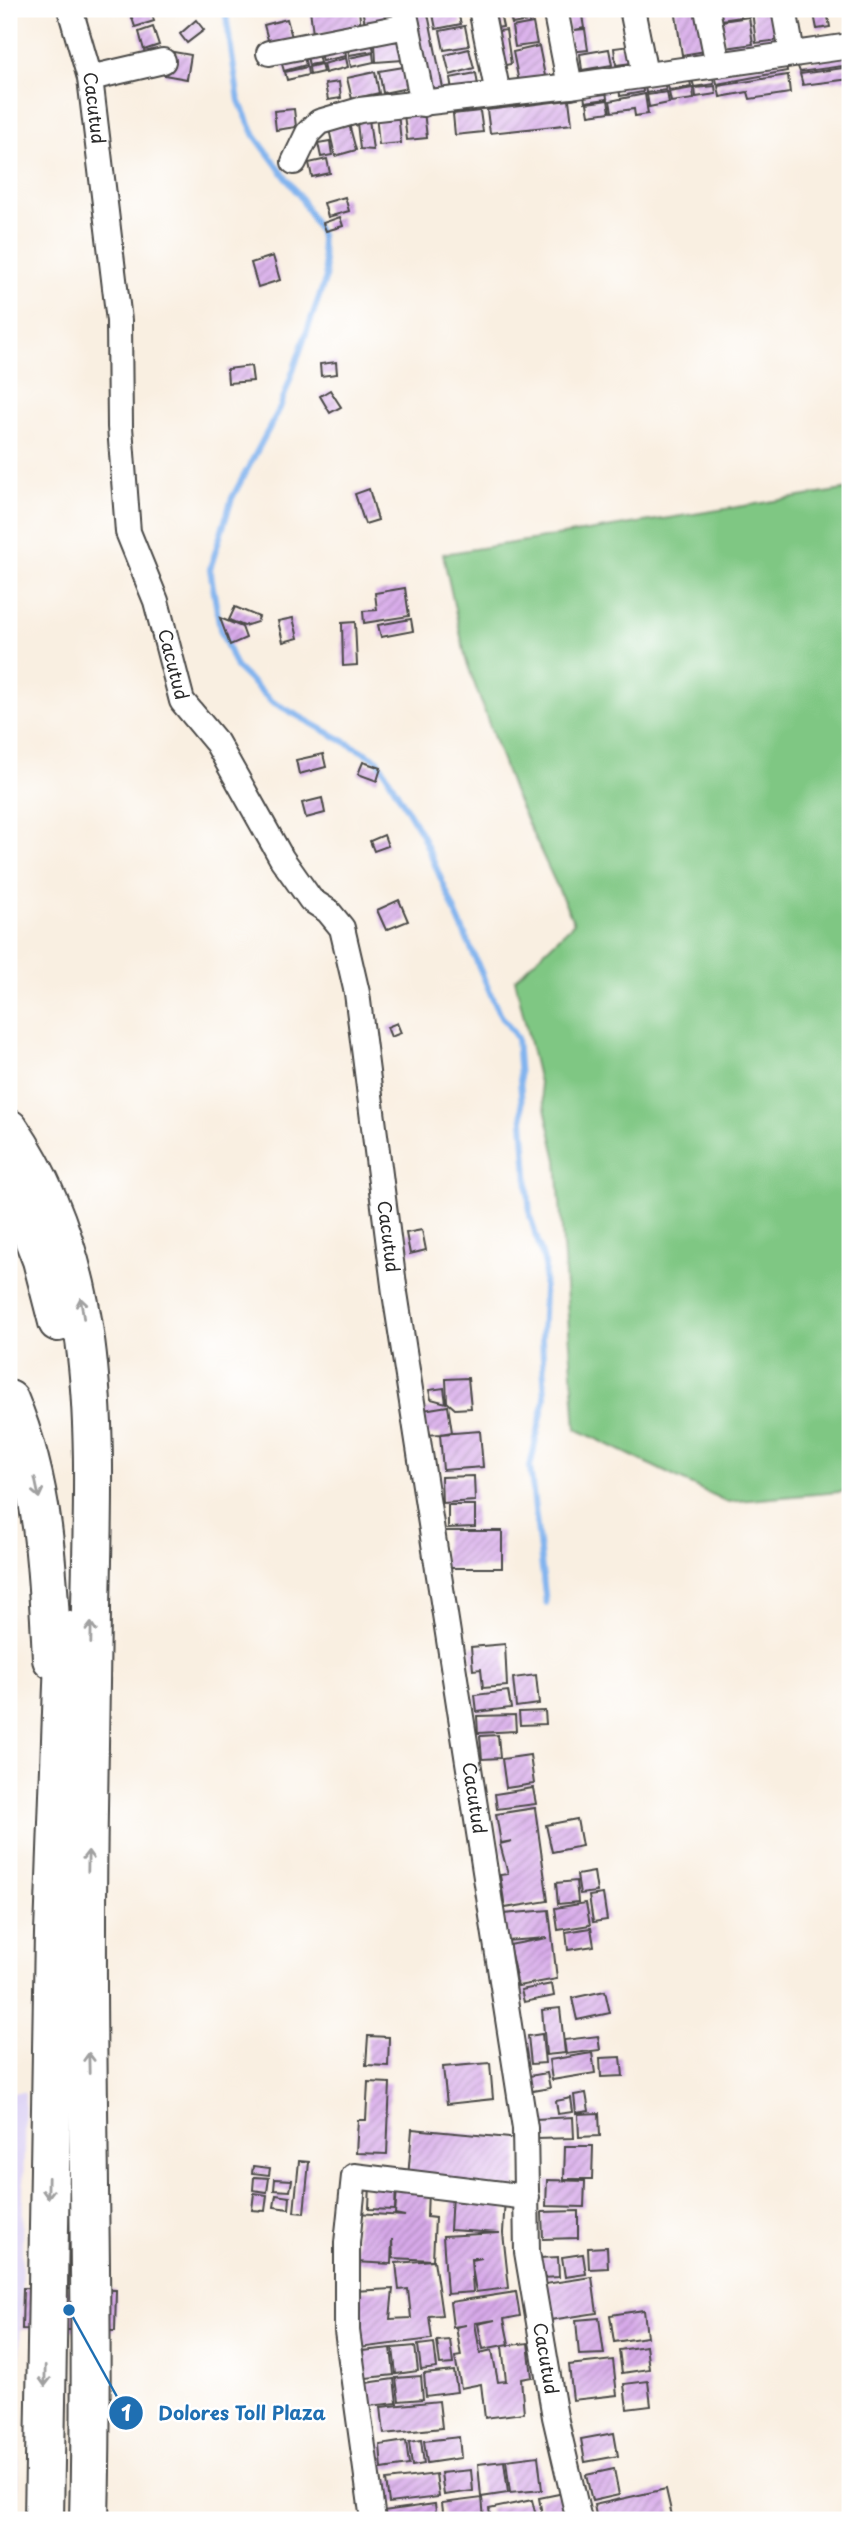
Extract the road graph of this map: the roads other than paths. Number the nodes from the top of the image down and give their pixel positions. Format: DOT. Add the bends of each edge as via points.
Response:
graph roads {
  1 [pos="70,9"];
  2 [pos="481,9"];
  3 [pos="555,9"];
  4 [pos="632,9"];
  5 [pos="707,9"];
  6 [pos="784,9"];
  7 [pos="406,17"];
  8 [pos="850,46"];
  9 [pos="792,53"];
  10 [pos="269,54"];
  11 [pos="163,61"];
  12 [pos="718,65"];
  13 [pos="645,74"];
  14 [pos="90,78"];
  15 [pos="570,86"];
  16 [pos="498,94"];
  17 [pos="423,104"];
  18 [pos="294,162"];
  19 [pos="9,1129"];
  20 [pos="9,1176"];
  21 [pos="9,1400"];
  22 [pos="56,1818"];
  23 [pos="527,2197"];
  24 [pos="44,2520"];
  25 [pos="89,2520"];
  26 [pos="373,2520"];
  27 [pos="579,2520"];
  1 -- 14 [label="street, Cacutud"];
  2 -- 16 [label="street"];
  3 -- 15 [label="street"];
  4 -- 13 [label="street"];
  5 -- 12 [label="street"];
  6 -- 9 [label="street"];
  7 -- 10 [label="street"];
  7 -- 17 [label="street"];
  8 -- 9 [label="street"];
  9 -- 12 [label="street"];
  11 -- 14 [label="street"];
  12 -- 13 [label="street"];
  13 -- 15 [label="street"];
  14 -- 23 [label="street, Cacutud" via="119,321 120,427 128,532 156,601 182,702 217,743 263,831 311,900 342,928 357,993 395,1293 526,2128"];
  15 -- 16 [label="street"];
  16 -- 17 [label="street"];
  17 -- 18 [label="street" via="360,110 319,122"];
  25 -- 19 [label="highway, one-way" via="91,1394 79,1294 69,1255 42,1186"];
  20 -- 22 [label="highway" via="53,1298 67,1400 64,1670"];
  21 -- 22 [label="highway, one-way" via="31,1462 44,1536 55,1710"];
  22 -- 24 [label="highway, one-way"];
  23 -- 26 [label="street" via="354,2176 347,2243 347,2331"];
  23 -- 27 [label="street, Cacutud" via="527,2252 555,2417"];
}
